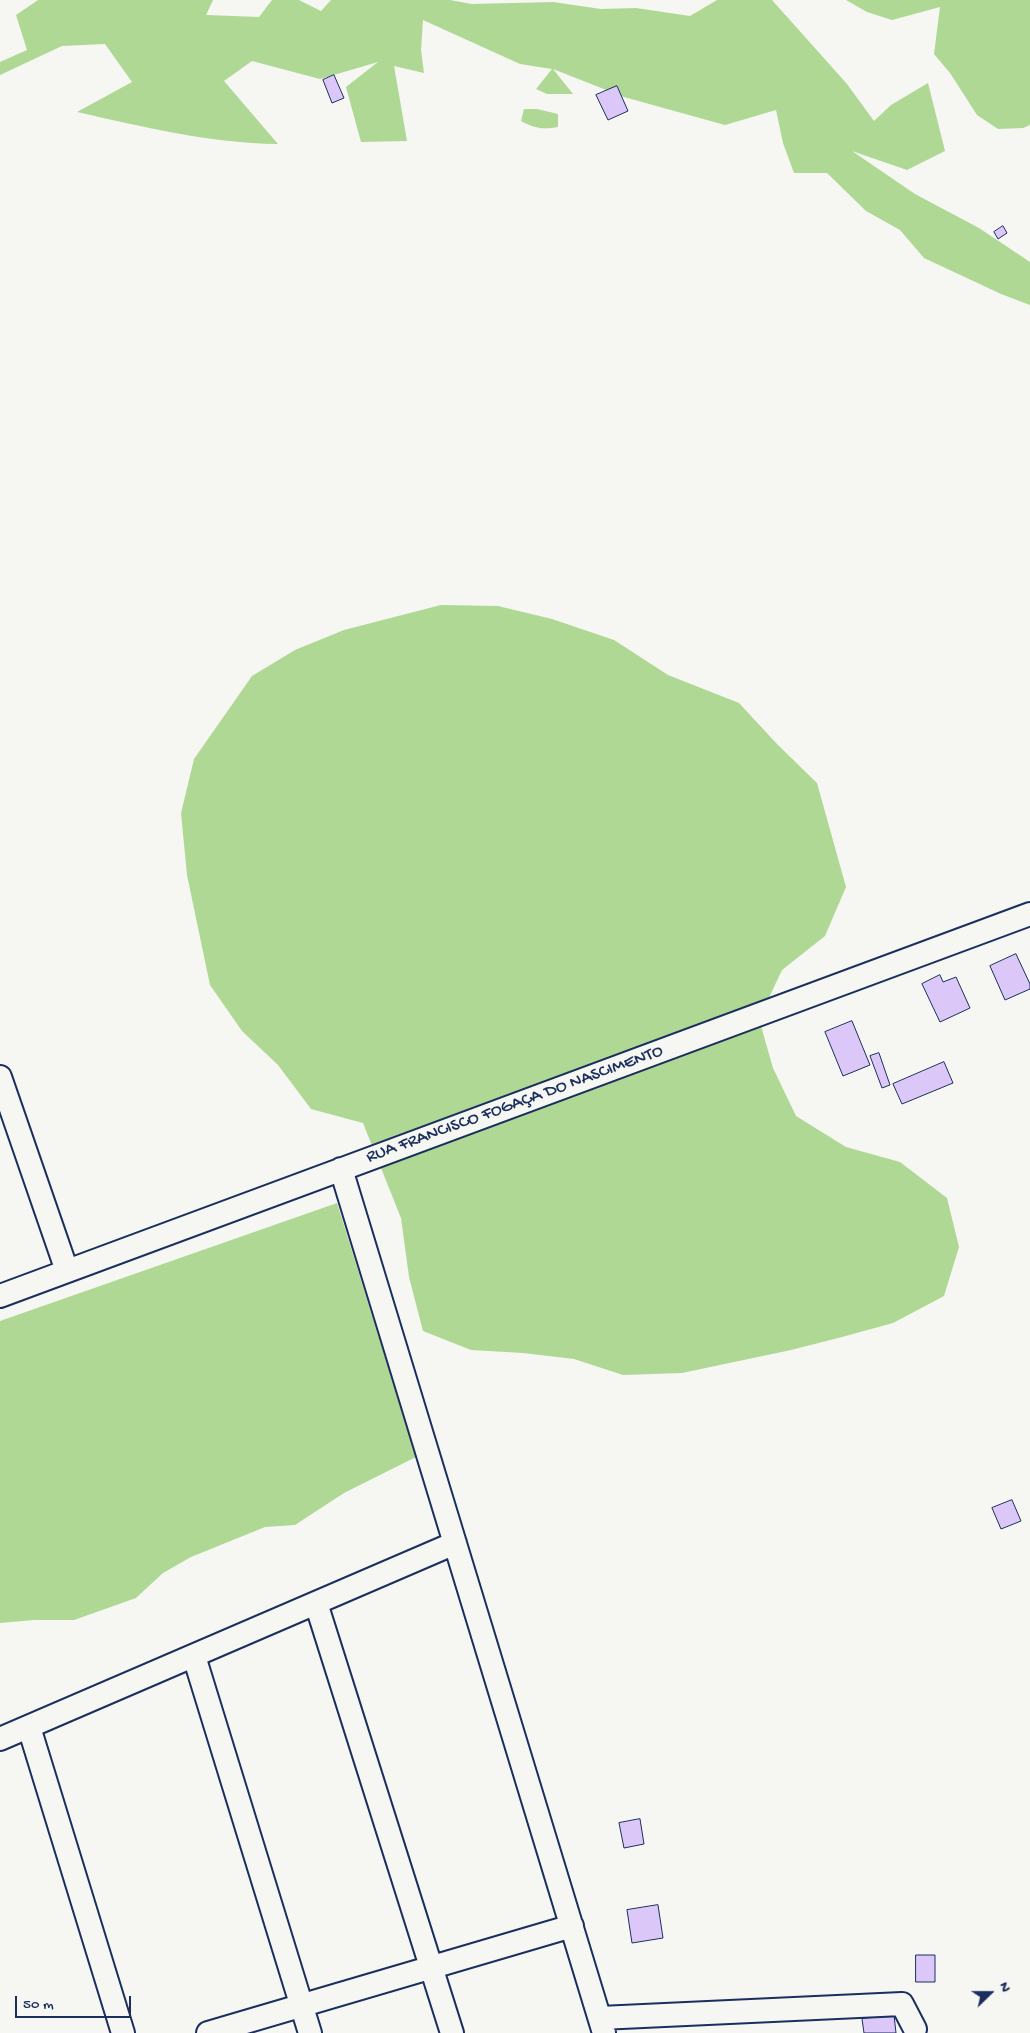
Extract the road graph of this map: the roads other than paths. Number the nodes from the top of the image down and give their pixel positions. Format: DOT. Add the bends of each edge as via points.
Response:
graph roads {
  1 [pos="1030,914"];
  2 [pos="0,1077"];
  3 [pos="341,1169"];
  4 [pos="67,1271"];
  5 [pos="0,1296"];
  6 [pos="455,1543"];
  7 [pos="316,1603"];
  8 [pos="194,1656"];
  9 [pos="29,1727"];
  10 [pos="0,1739"];
  11 [pos="572,1926"];
  12 [pos="431,1968"];
  13 [pos="302,2006"];
  14 [pos="602,2026"];
  15 [pos="915,2029"];
  16 [pos="123,2033"];
  17 [pos="208,2033"];
  18 [pos="310,2033"];
  19 [pos="452,2033"];
  1 -- 3 [label="street, RUA FRANCISCO FOGAÇA DO NASCIMENTO"];
  2 -- 4 [label="street"];
  3 -- 4 [label="street, RUA FRANCISCO FOGAÇA DO NASCIMENTO"];
  3 -- 6 [label="street"];
  4 -- 5 [label="street, RUA FRANCISCO FOGAÇA DO NASCIMENTO"];
  6 -- 7 [label="street"];
  6 -- 11 [label="street"];
  7 -- 8 [label="street"];
  7 -- 12 [label="street"];
  8 -- 9 [label="street"];
  8 -- 13 [label="street"];
  9 -- 10 [label="street"];
  9 -- 16 [label="street"];
  11 -- 12 [label="street"];
  11 -- 14 [label="street"];
  12 -- 13 [label="street"];
  12 -- 19 [label="street"];
  13 -- 17 [label="street"];
  13 -- 18 [label="street"];
  14 -- 15 [label="street" via="631,2018 902,2004"];
}
